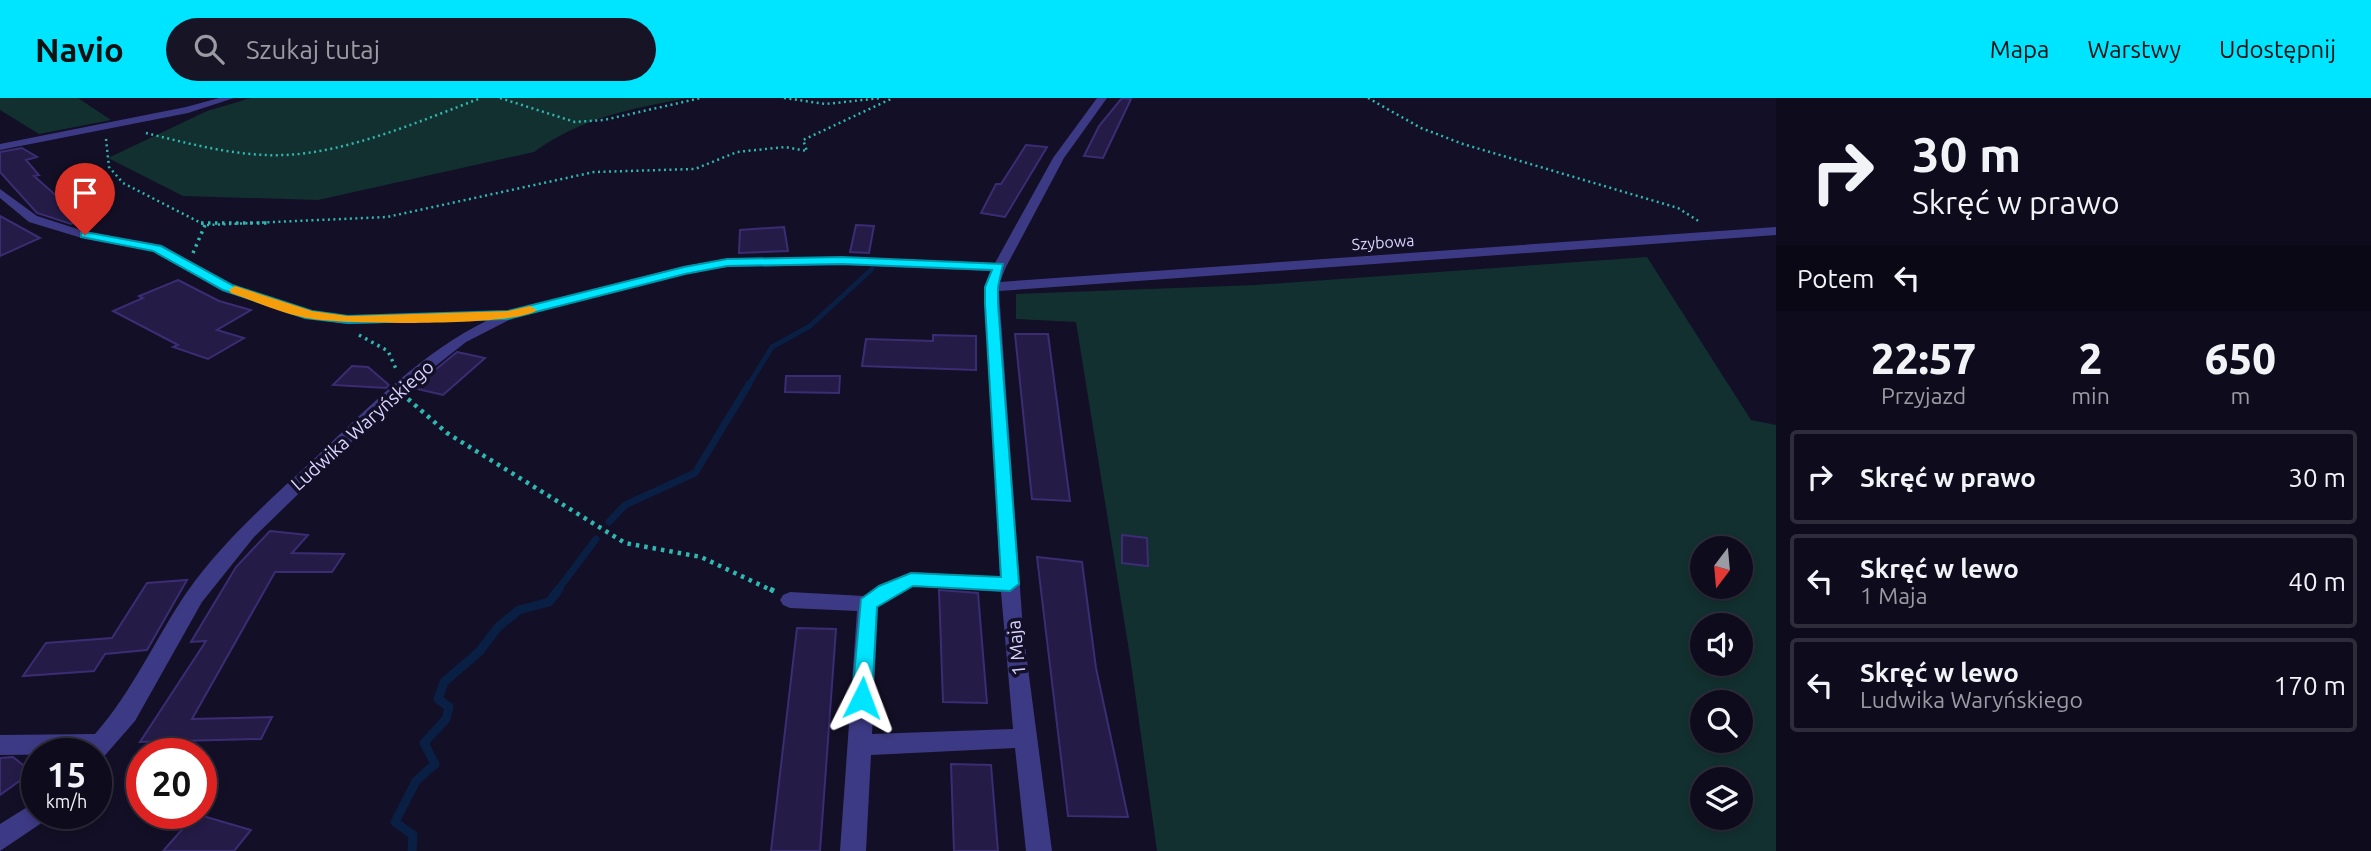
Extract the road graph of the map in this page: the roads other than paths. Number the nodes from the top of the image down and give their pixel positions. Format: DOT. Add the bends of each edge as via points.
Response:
graph roads {
  1 [pos="229,98"];
  2 [pos="1102,98"];
  3 [pos="0,147"];
  4 [pos="0,192"];
  5 [pos="1776,231"];
  6 [pos="999,267"];
  7 [pos="992,287"];
  8 [pos="508,315"];
  9 [pos="453,317"];
  10 [pos="461,339"];
  11 [pos="1010,584"];
  12 [pos="790,600"];
  13 [pos="868,604"];
  14 [pos="106,738"];
  15 [pos="1026,738"];
  16 [pos="0,745"];
  17 [pos="860,745"];
  18 [pos="21,746"];
  19 [pos="21,824"];
  20 [pos="0,839"];
  21 [pos="853,851"];
  22 [pos="1039,851"];
  1 -- 3 [label="street"];
  2 -- 6 [label="street, 1 Maja" via="1066,147"];
  4 -- 9 [label="street" via="33,219 85,235 157,248 228,288 310,315 348,320"];
  5 -- 7 [label="street, Szybowa"];
  6 -- 7 [label="street, 1 Maja"];
  6 -- 8 [label="street, Ludwika Waryńskiego" via="727,262"];
  7 -- 11 [label="street, 1 Maja"];
  8 -- 9 [label="street"];
  8 -- 10 [label="street, Ludwika Waryńskiego"];
  9 -- 10 [label="street" via="466,326"];
  10 -- 14 [label="street, Ludwika Waryńskiego" via="399,387 247,532 195,597 127,714"];
  11 -- 13 [label="street" via="911,579"];
  11 -- 15 [label="street, 1 Maja"];
  12 -- 13 [label="street"];
  13 -- 17 [label="street"];
  15 -- 17 [label="street"];
  15 -- 22 [label="street, 1 Maja"];
  16 -- 18 [label="street"];
  17 -- 21 [label="street"];
  19 -- 20 [label="street"];
}
